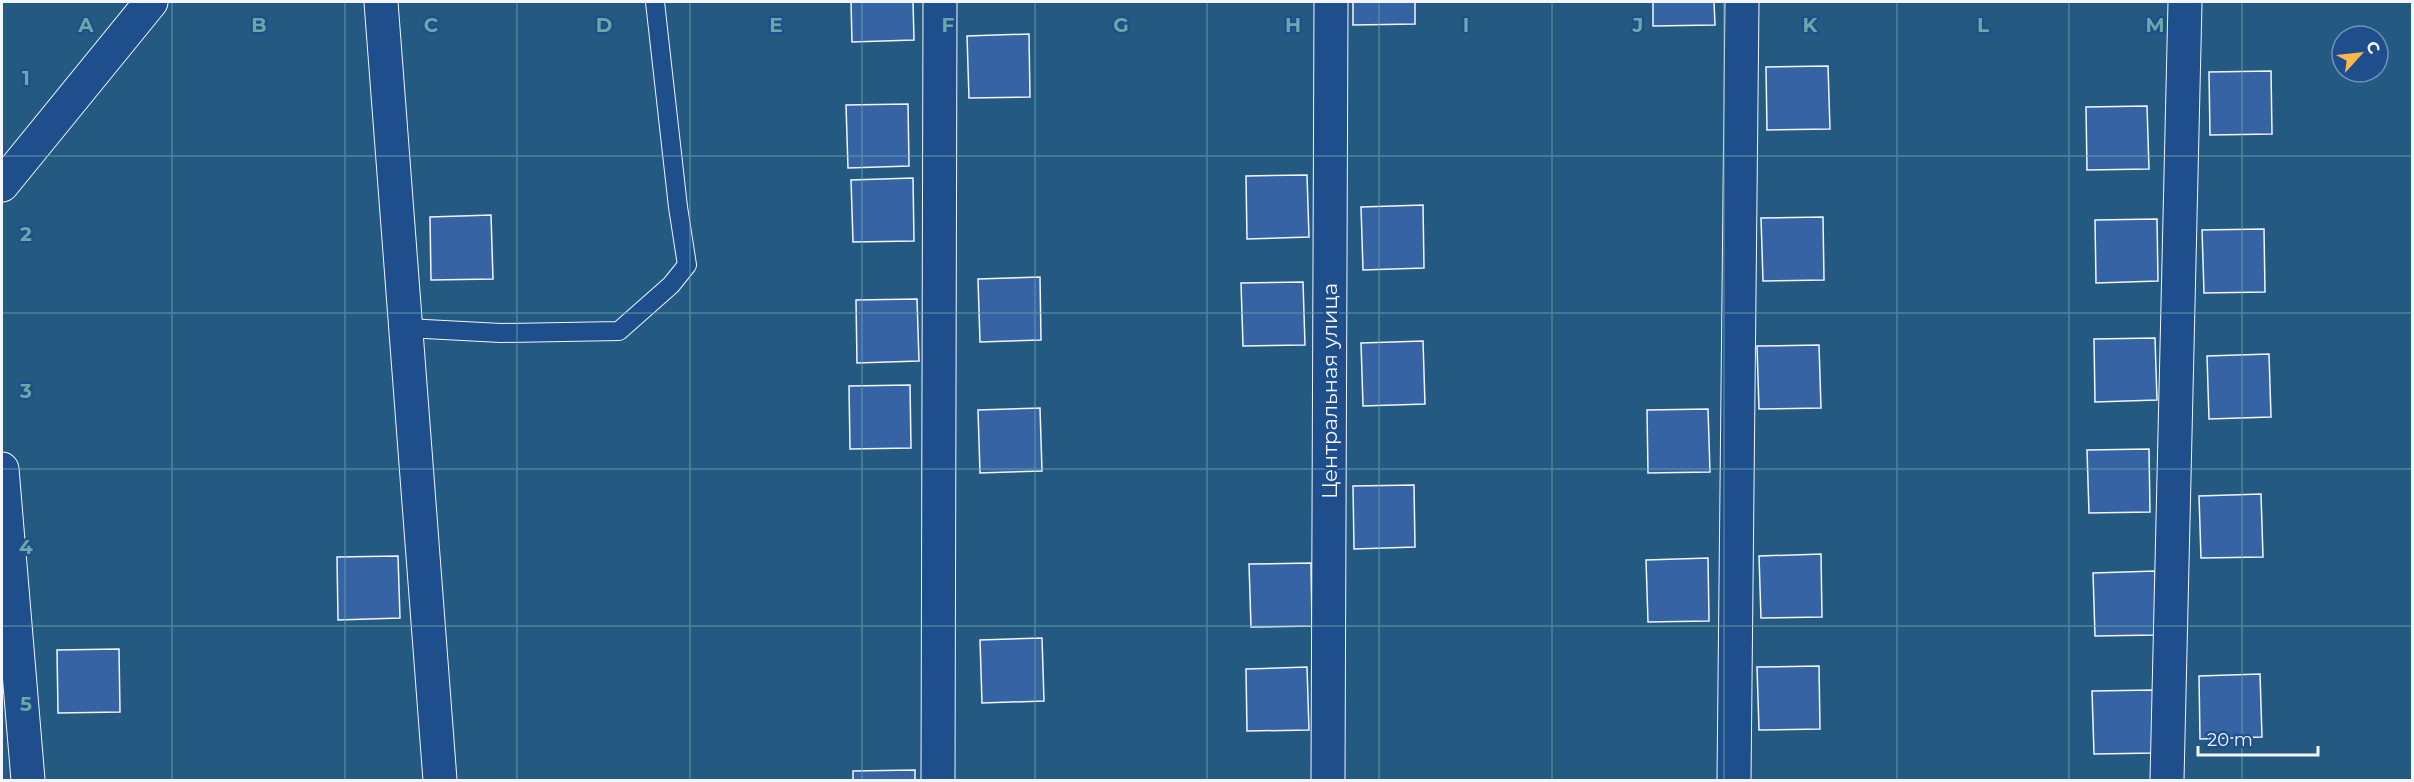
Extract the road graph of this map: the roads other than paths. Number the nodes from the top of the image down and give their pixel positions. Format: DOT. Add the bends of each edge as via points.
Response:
graph roads {
  1 [pos="151,2"];
  2 [pos="381,2"];
  3 [pos="654,2"];
  4 [pos="940,2"];
  5 [pos="1331,2"];
  6 [pos="1742,2"];
  7 [pos="2185,2"];
  8 [pos="2,185"];
  9 [pos="406,328"];
  10 [pos="2,469"];
  11 [pos="28,780"];
  12 [pos="441,780"];
  13 [pos="938,780"];
  14 [pos="1328,780"];
  15 [pos="1734,780"];
  16 [pos="2167,780"];
  1 -- 8 [label="street"];
  2 -- 9 [label="street"];
  3 -- 9 [label="lane" via="687,265 619,331 501,333"];
  4 -- 13 [label="street"];
  5 -- 14 [label="street, Центральная улица"];
  6 -- 15 [label="street"];
  7 -- 16 [label="street"];
  9 -- 12 [label="street"];
  10 -- 11 [label="street"];
}
